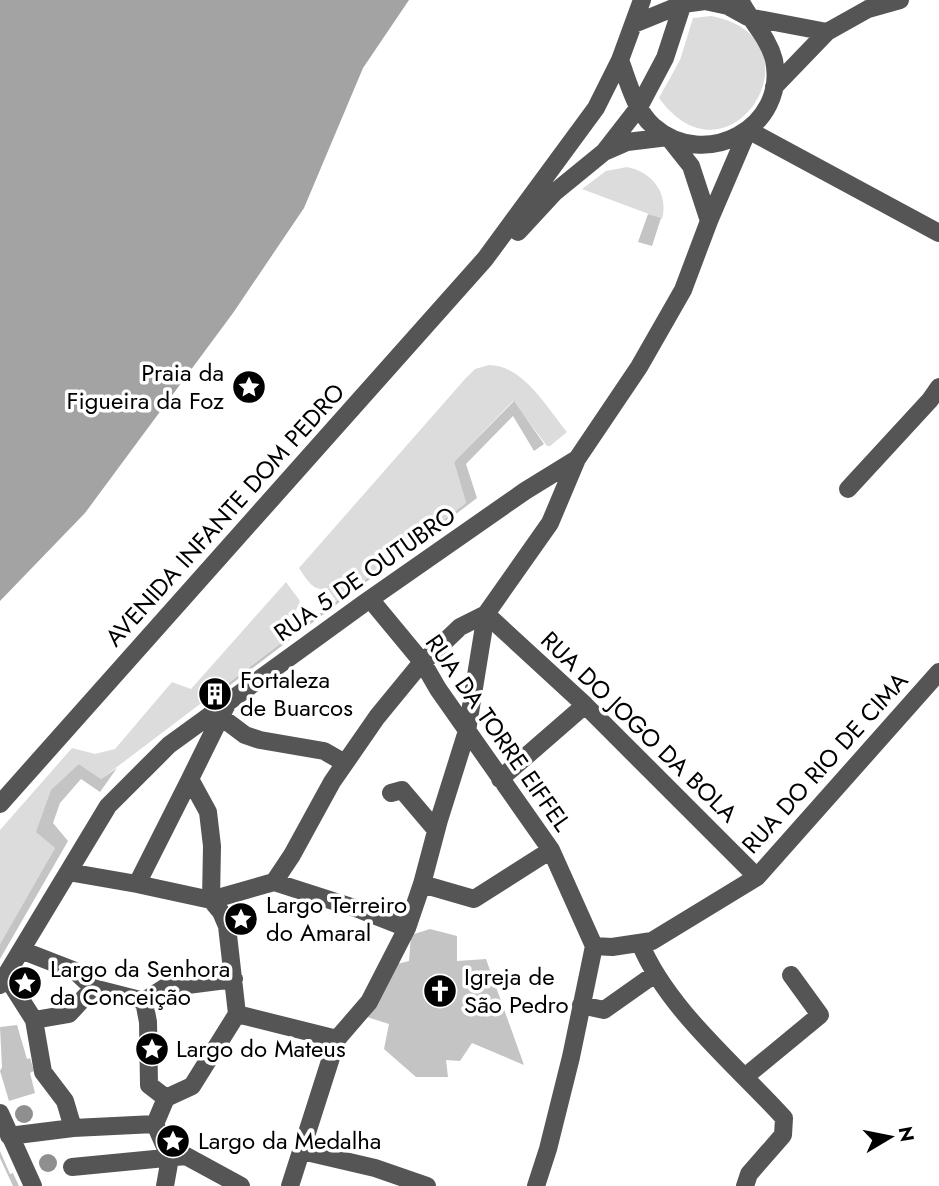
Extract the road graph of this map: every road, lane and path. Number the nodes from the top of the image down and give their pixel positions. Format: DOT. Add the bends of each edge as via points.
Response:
graph roads {
  1 [pos="642,0"];
  2 [pos="740,0"];
  3 [pos="901,0"];
  4 [pos="683,2"];
  5 [pos="748,17"];
  6 [pos="634,24"];
  7 [pos="827,32"];
  8 [pos="620,60"];
  9 [pos="774,87"];
  10 [pos="639,107"];
  11 [pos="748,130"];
  12 [pos="668,137"];
  13 [pos="604,152"];
  14 [pos="709,221"];
  15 [pos="939,233"];
  16 [pos="485,259"];
  17 [pos="939,387"];
  18 [pos="577,459"];
  19 [pos="848,489"];
  20 [pos="370,599"];
  21 [pos="486,614"];
  22 [pos="423,663"];
  23 [pos="939,672"];
  24 [pos="585,705"];
  25 [pos="225,709"];
  26 [pos="467,731"];
  27 [pos="345,763"];
  28 [pos="190,779"];
  29 [pos="500,779"];
  30 [pos="391,793"];
  31 [pos="0,804"];
  32 [pos="436,830"];
  33 [pos="551,850"];
  34 [pos="68,872"];
  35 [pos="757,877"];
  36 [pos="274,882"];
  37 [pos="137,884"];
  38 [pos="422,884"];
  39 [pos="211,901"];
  40 [pos="407,928"];
  41 [pos="640,943"];
  42 [pos="594,946"];
  43 [pos="22,950"];
  44 [pos="654,974"];
  45 [pos="791,975"];
  46 [pos="234,979"];
  47 [pos="3,981"];
  48 [pos="93,988"];
  49 [pos="144,1001"];
  50 [pos="581,1005"];
  51 [pos="237,1014"];
  52 [pos="34,1020"];
  53 [pos="337,1040"];
  54 [pos="746,1076"];
  55 [pos="166,1098"];
  56 [pos="0,1113"];
  57 [pos="155,1124"];
  58 [pos="73,1128"];
  59 [pos="9,1136"];
  60 [pos="302,1151"];
  61 [pos="170,1158"];
  62 [pos="72,1167"];
  63 [pos="375,1168"];
  64 [pos="33,1186"];
  65 [pos="165,1186"];
  66 [pos="242,1186"];
  67 [pos="290,1186"];
  68 [pos="370,1186"];
  69 [pos="427,1186"];
  70 [pos="536,1186"];
  71 [pos="745,1186"];
  1 -- 6 [label="street"];
  2 -- 5 [label="street"];
  3 -- 7 [label="street" via="868,9"];
  4 -- 5 [label="street" via="728,6"];
  4 -- 6 [label="street"];
  4 -- 10 [label="street" via="665,58"];
  5 -- 7 [label="street"];
  5 -- 9 [label="street" via="765,37 774,61"];
  6 -- 8 [label="street"];
  7 -- 9 [label="street"];
  8 -- 10 [label="street"];
  8 -- 16 [label="street" via="581,131"];
  9 -- 11 [label="street" via="765,111"];
  10 -- 12 [label="street"];
  10 -- 13 [label="street"];
  11 -- 12 [label="street" via="709,146"];
  11 -- 14 [label="street, RUA 5 DE OUTUBRO"];
  11 -- 15 [label="street"];
  12 -- 13 [label="street" via="627,142"];
  12 -- 14 [label="street" via="691,166"];
  13 -- 16 [label="street"];
  14 -- 18 [label="street, RUA 5 DE OUTUBRO" via="683,290 639,367"];
  16 -- 31 [label="street, AVENIDA INFANTE DOM PEDRO"];
  17 -- 19 [label="street"];
  18 -- 20 [label="street, RUA 5 DE OUTUBRO"];
  18 -- 21 [label="street" via="550,523"];
  20 -- 22 [label="street, RUA DA TORRE EIFFEL"];
  20 -- 25 [label="street, RUA 5 DE OUTUBRO"];
  21 -- 22 [label="street" via="460,627"];
  21 -- 24 [label="street, RUA DO JOGO DA BOLA"];
  21 -- 26 [label="street"];
  22 -- 26 [label="street, RUA DA TORRE EIFFEL"];
  22 -- 27 [label="street"];
  23 -- 35 [label="street, RUA DO RIO DE CIMA"];
  24 -- 29 [label="street"];
  24 -- 35 [label="street, RUA DO JOGO DA BOLA"];
  25 -- 27 [label="street" via="245,735 324,751"];
  25 -- 28 [label="street"];
  25 -- 34 [label="street, RUA 5 DE OUTUBRO" via="169,745 108,806"];
  26 -- 29 [label="street, RUA DA TORRE EIFFEL"];
  26 -- 32 [label="street"];
  27 -- 36 [label="street"];
  28 -- 37 [label="street"];
  28 -- 39 [label="street" via="208,812"];
  29 -- 33 [label="street, RUA DA TORRE EIFFEL"];
  30 -- 32 [label="street" via="402,789"];
  32 -- 38 [label="street"];
  33 -- 38 [label="street" via="474,899"];
  33 -- 42 [label="street, RUA DA TORRE EIFFEL"];
  34 -- 37 [label="street"];
  34 -- 43 [label="street, RUA 5 DE OUTUBRO"];
  35 -- 41 [label="street, RUA DO RIO DE CIMA" via="652,941"];
  36 -- 39 [label="street"];
  36 -- 40 [label="street"];
  37 -- 39 [label="street"];
  38 -- 40 [label="street"];
  39 -- 46 [label="street" via="227,926"];
  40 -- 53 [label="street" via="369,1002"];
  41 -- 42 [label="street, RUA DO RIO DE CIMA"];
  41 -- 44 [label="street"];
  42 -- 50 [label="street"];
  43 -- 47 [label="street, RUA 5 DE OUTUBRO"];
  43 -- 48 [label="street" via="75,971"];
  44 -- 50 [label="street" via="604,1010"];
  44 -- 54 [label="street" via="705,1038"];
  45 -- 54 [label="street" via="820,1015"];
  46 -- 49 [label="street" via="164,989"];
  46 -- 51 [label="street"];
  47 -- 52 [label="street"];
  48 -- 49 [label="street"];
  48 -- 52 [label="street" via="69,1014"];
  49 -- 55 [label="street" via="149,1085"];
  50 -- 70 [label="street"];
  51 -- 53 [label="street"];
  51 -- 55 [label="street" via="192,1086"];
  52 -- 58 [label="street" via="43,1072 65,1101"];
  53 -- 60 [label="street"];
  54 -- 71 [label="street" via="784,1118 783,1135 749,1174"];
  55 -- 57 [label="street"];
  56 -- 59 [label="street"];
  57 -- 58 [label="street"];
  57 -- 61 [label="street"];
  58 -- 59 [label="street"];
  59 -- 64 [label="street"];
  60 -- 63 [label="street"];
  60 -- 67 [label="street"];
  61 -- 62 [label="street"];
  61 -- 65 [label="street"];
  61 -- 66 [label="street" via="186,1156"];
  63 -- 68 [label="street"];
  63 -- 69 [label="street"];
}
